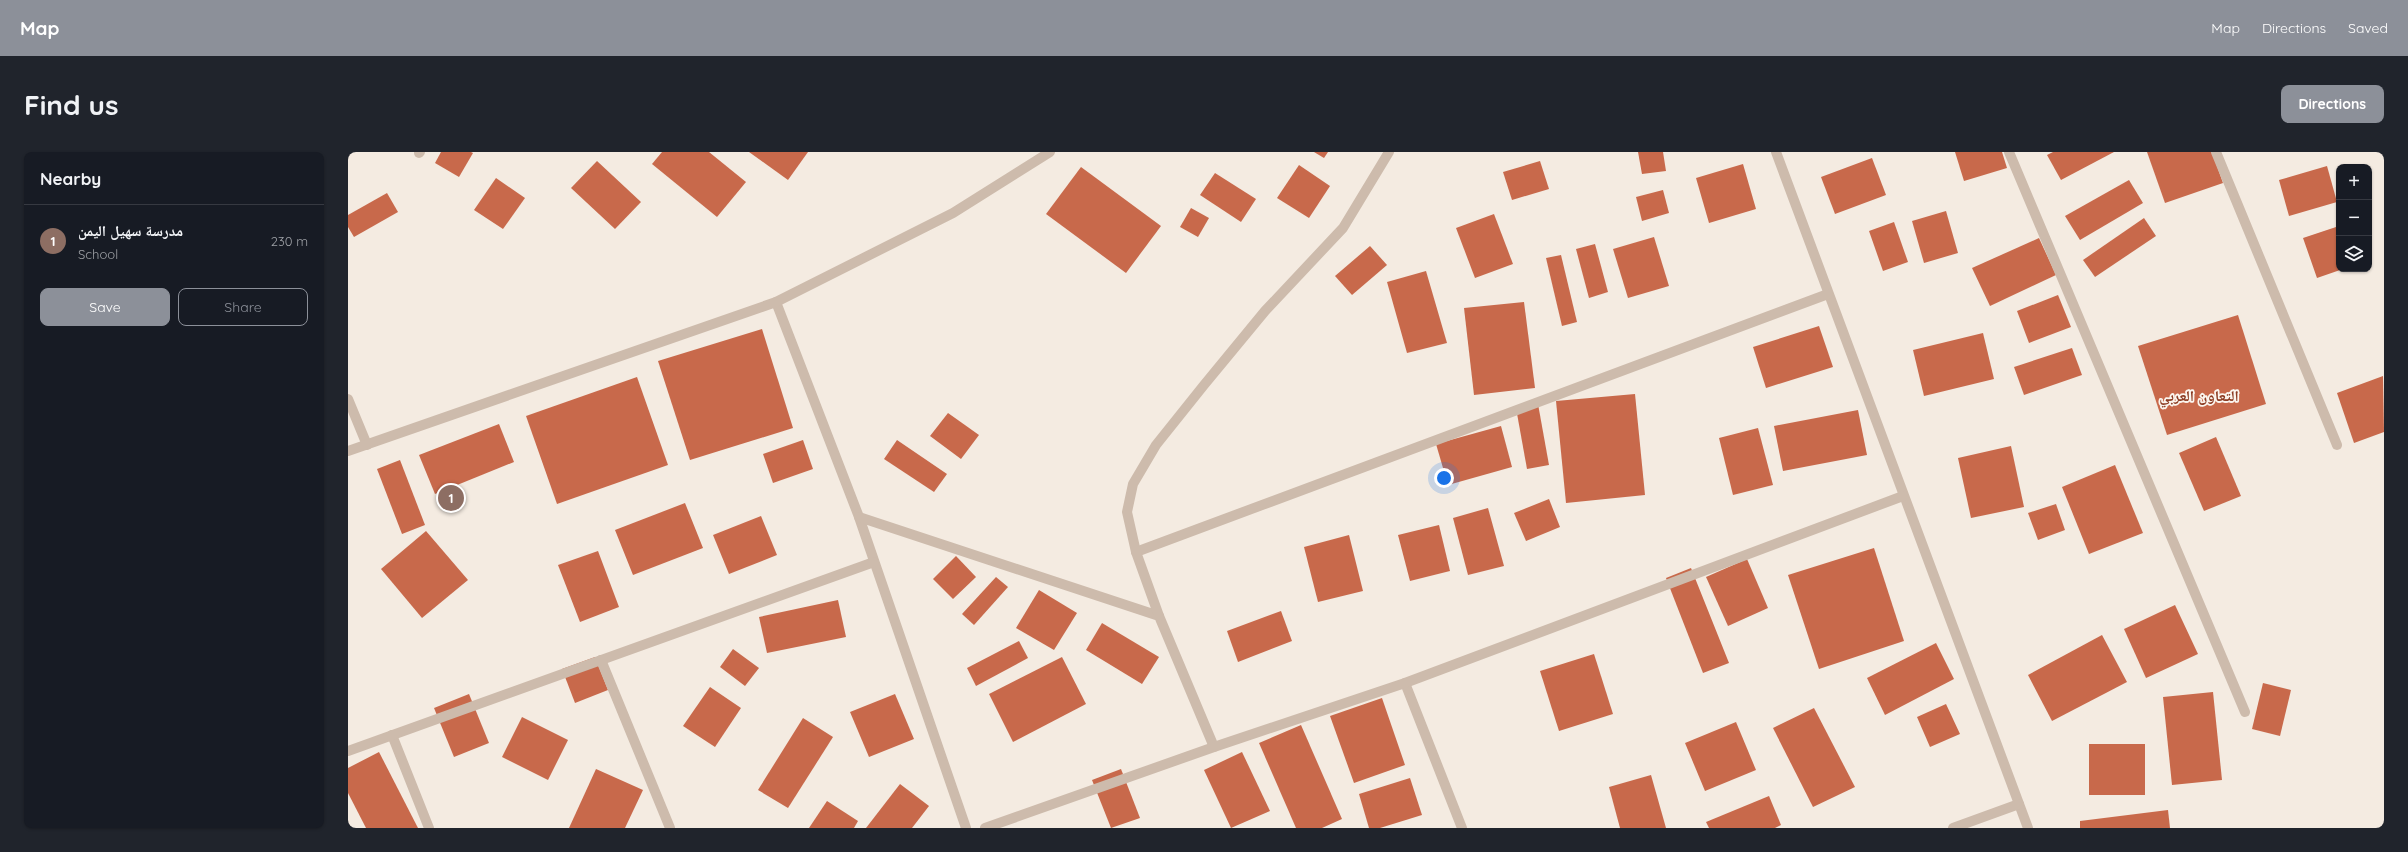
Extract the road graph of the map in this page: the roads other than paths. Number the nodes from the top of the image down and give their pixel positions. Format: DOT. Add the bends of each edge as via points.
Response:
graph roads {
  1 [pos="1050,152"];
  2 [pos="1389,152"];
  3 [pos="1776,152"];
  4 [pos="2009,152"];
  5 [pos="2216,152"];
  6 [pos="1828,294"];
  7 [pos="776,302"];
  8 [pos="348,399"];
  9 [pos="367,444"];
  10 [pos="2337,445"];
  11 [pos="348,451"];
  12 [pos="1903,496"];
  13 [pos="859,517"];
  14 [pos="1136,552"];
  15 [pos="874,562"];
  16 [pos="1159,616"];
  17 [pos="601,660"];
  18 [pos="1405,683"];
  19 [pos="2245,712"];
  20 [pos="392,735"];
  21 [pos="1214,747"];
  22 [pos="348,751"];
  23 [pos="2019,804"];
  24 [pos="429,828"];
  25 [pos="670,828"];
  26 [pos="966,828"];
  27 [pos="985,828"];
  28 [pos="1462,828"];
  29 [pos="1953,828"];
  30 [pos="2028,828"];
  1 -- 7 [label="street" via="953,213"];
  2 -- 14 [label="street" via="1343,228 1265,311 1156,444 1132,484 1127,512"];
  3 -- 6 [label="street"];
  4 -- 19 [label="street"];
  5 -- 10 [label="street"];
  6 -- 12 [label="street"];
  6 -- 14 [label="street"];
  7 -- 9 [label="street"];
  7 -- 13 [label="street"];
  8 -- 9 [label="street"];
  9 -- 11 [label="street"];
  12 -- 18 [label="street"];
  12 -- 23 [label="street"];
  13 -- 15 [label="street"];
  13 -- 16 [label="street"];
  14 -- 16 [label="street"];
  15 -- 17 [label="street"];
  15 -- 26 [label="street"];
  16 -- 21 [label="street"];
  17 -- 20 [label="street"];
  17 -- 25 [label="street"];
  18 -- 21 [label="street"];
  18 -- 28 [label="street"];
  20 -- 22 [label="street"];
  20 -- 24 [label="street"];
  21 -- 27 [label="street"];
  23 -- 29 [label="street"];
  23 -- 30 [label="street"];
}
